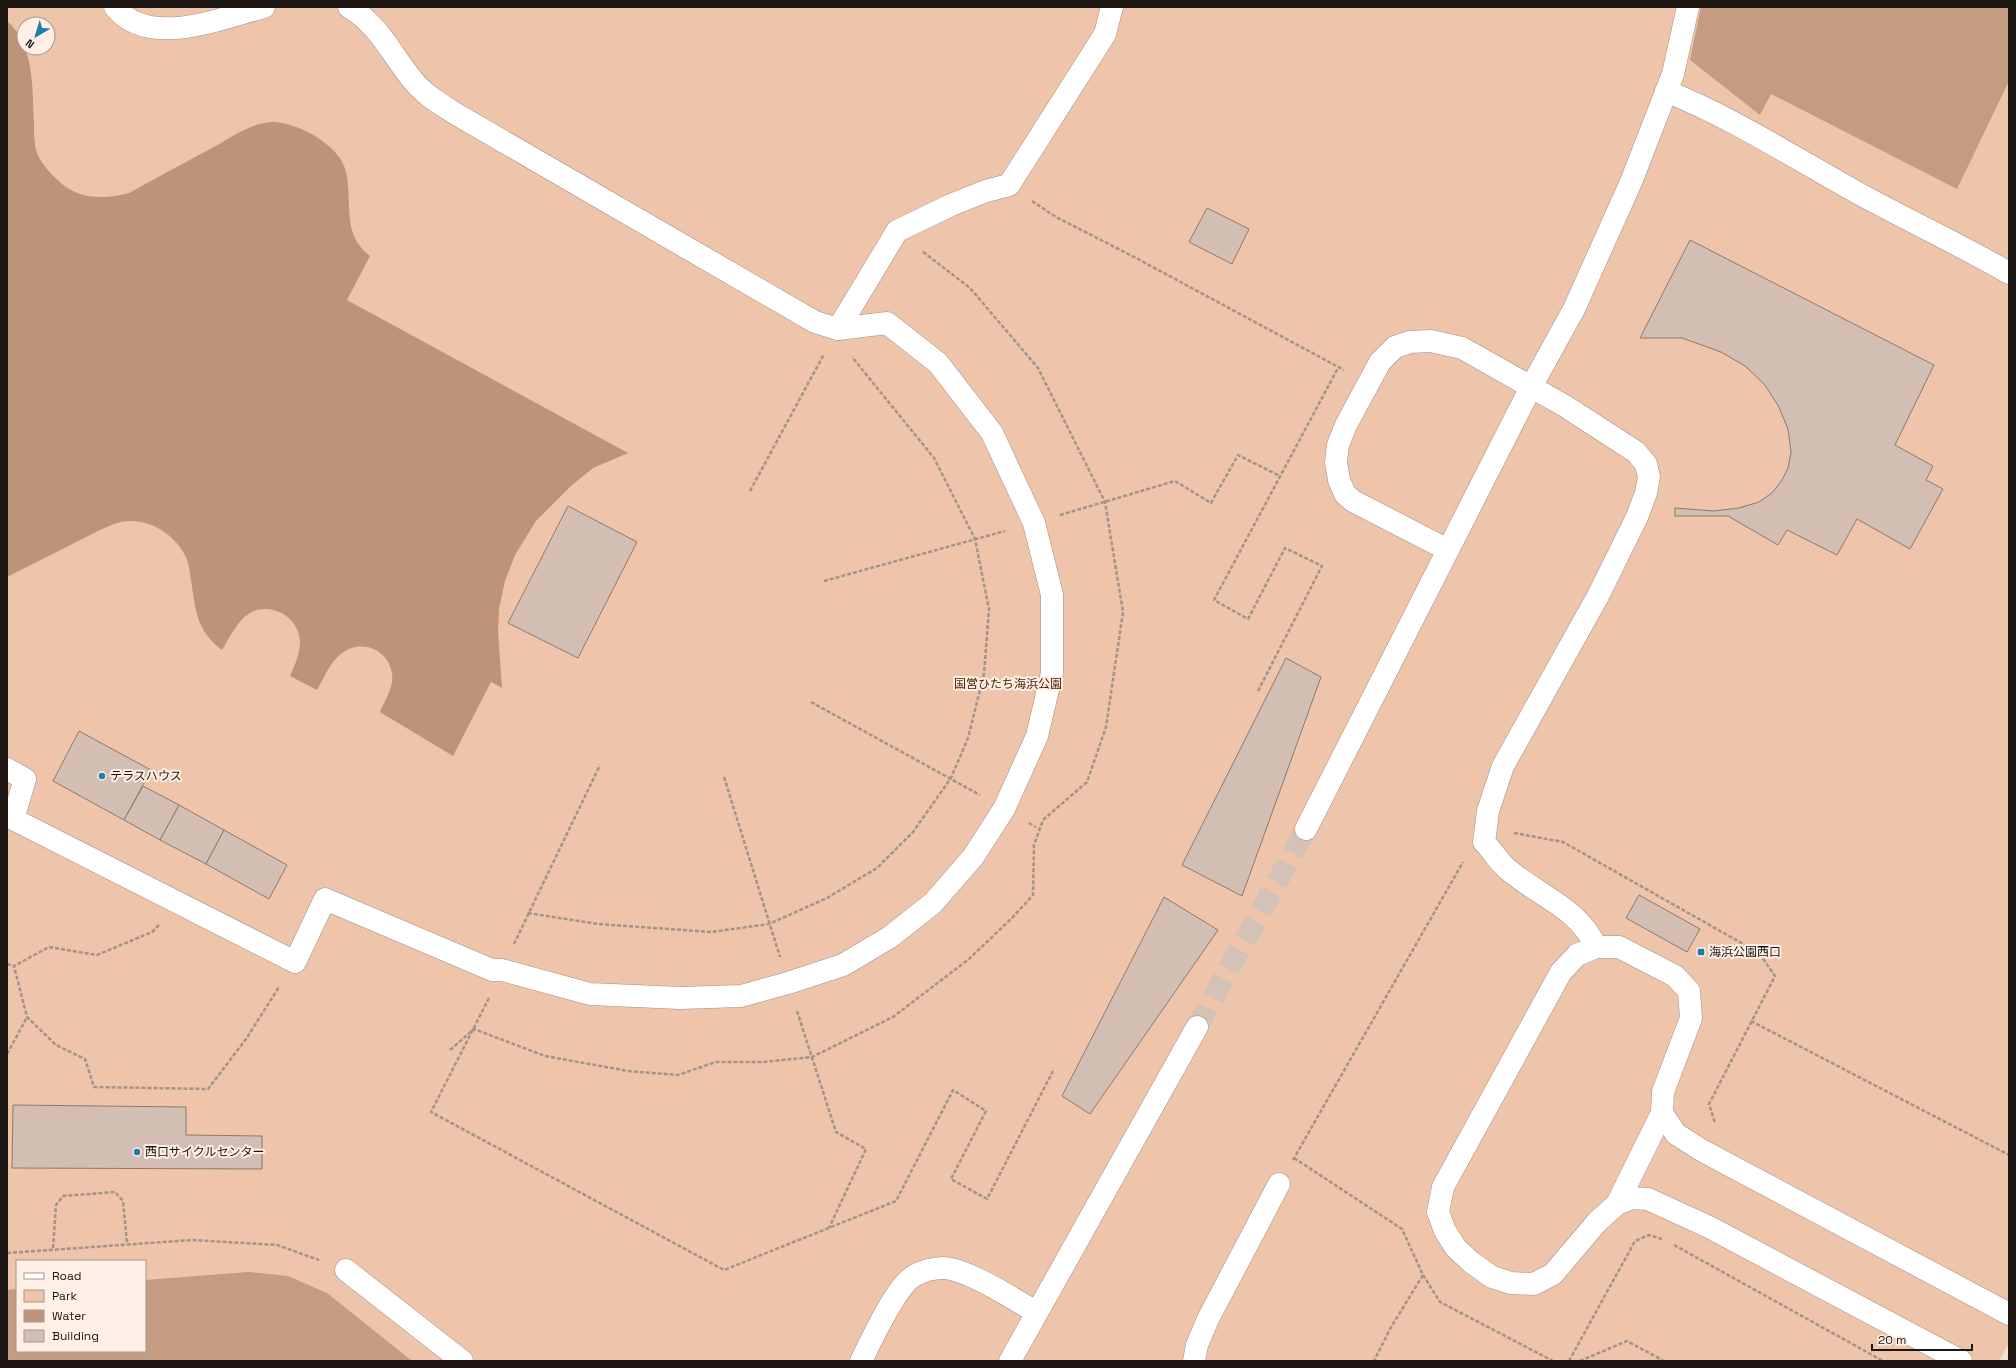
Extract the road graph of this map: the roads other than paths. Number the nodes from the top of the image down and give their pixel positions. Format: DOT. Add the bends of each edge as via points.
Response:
graph roads {
  1 [pos="115,7"];
  2 [pos="264,7"];
  3 [pos="349,7"];
  4 [pos="1112,7"];
  5 [pos="1688,7"];
  6 [pos="1666,91"];
  7 [pos="2009,273"];
  8 [pos="838,329"];
  9 [pos="1531,387"];
  10 [pos="1448,550"];
  11 [pos="7,769"];
  12 [pos="1306,829"];
  13 [pos="1596,947"];
  14 [pos="1197,1027"];
  15 [pos="1662,1113"];
  16 [pos="1279,1184"];
  17 [pos="1616,1204"];
  18 [pos="346,1270"];
  19 [pos="1036,1312"];
  20 [pos="2009,1314"];
  21 [pos="462,1361"];
  22 [pos="861,1361"];
  23 [pos="1010,1361"];
  24 [pos="1194,1361"];
  25 [pos="1961,1361"];
  1 -- 2 [label="street" via="130,20 147,28 166,29 194,26"];
  3 -- 8 [label="street" via="376,29 411,78 428,96 815,322"];
  4 -- 8 [label="street" via="1105,34 1009,185 958,202 897,231"];
  5 -- 6 [label="street" via="1673,74"];
  6 -- 7 [label="street" via="1706,107"];
  6 -- 9 [label="street" via="1631,182 1574,309"];
  8 -- 11 [label="street" via="887,323 938,363 992,433 1034,523 1052,595 1052,673 1037,736 1004,809 973,857 933,903 890,936 843,965 741,996 680,998 590,994 502,970 492,970 326,899 295,962 13,819 25,779"];
  9 -- 10 [label="street"];
  9 -- 10 [label="street" via="1462,348 1431,340 1410,342 1395,348 1380,362 1346,425 1338,445 1336,462 1338,480 1345,494 1353,501"];
  9 -- 13 [label="street" via="1636,452 1646,464 1649,477 1637,517 1598,596 1503,766 1488,812 1484,842 1504,865 1574,917 1590,933"];
  10 -- 12 [label="street"];
  13 -- 15 [label="street" via="1619,947 1675,976 1689,991 1691,1018 1663,1092"];
  13 -- 17 [label="street" via="1576,955 1561,972 1443,1187 1438,1212 1456,1248 1471,1262 1492,1277 1511,1284 1534,1284 1553,1274 1597,1222"];
  14 -- 19 [label="street"];
  15 -- 17 [label="street"];
  15 -- 20 [label="street" via="1676,1134 1703,1150"];
  16 -- 24 [label="street" via="1208,1319 1197,1345"];
  17 -- 25 [label="street" via="1632,1198 1648,1199 1709,1226"];
  18 -- 21 [label="street"];
  19 -- 22 [label="street" via="961,1272 944,1268 927,1270 913,1276 900,1289"];
  19 -- 23 [label="street"];
}
